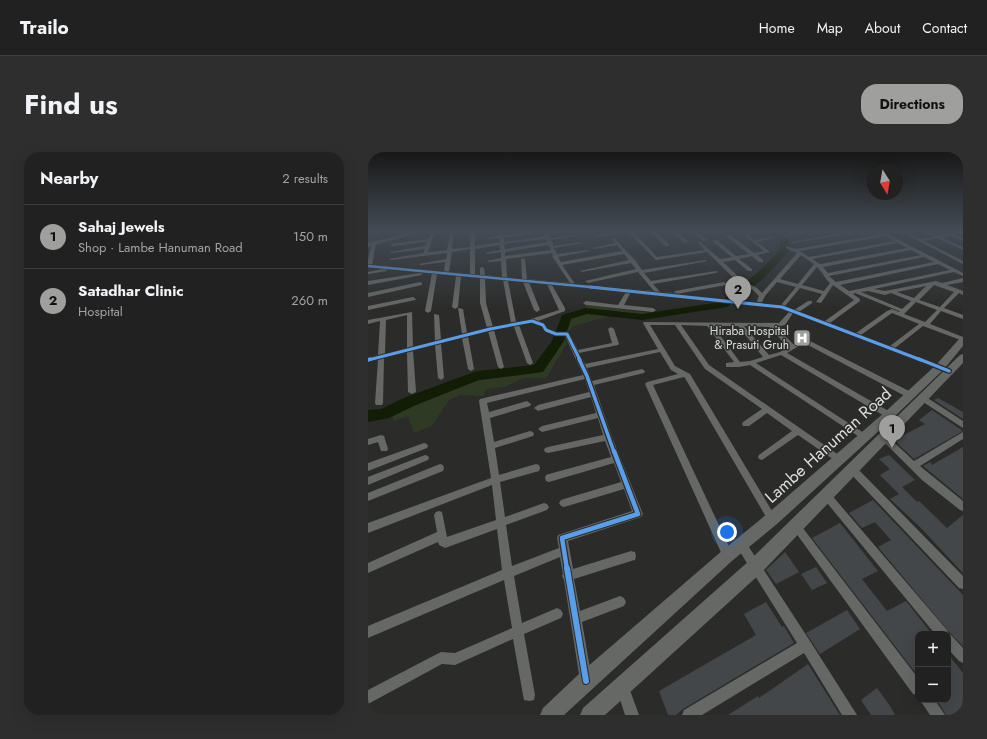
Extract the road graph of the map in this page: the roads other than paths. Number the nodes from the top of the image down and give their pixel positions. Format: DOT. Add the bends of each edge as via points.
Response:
graph roads {
  1 [pos="410,256"];
  2 [pos="448,256"];
  3 [pos="472,256"];
  4 [pos="509,256"];
  5 [pos="556,256"];
  6 [pos="601,256"];
  7 [pos="629,256"];
  8 [pos="653,256"];
  9 [pos="670,256"];
  10 [pos="714,256"];
  11 [pos="746,256"];
  12 [pos="755,256"];
  13 [pos="795,256"];
  14 [pos="806,256"];
  15 [pos="819,256"];
  16 [pos="866,256"];
  17 [pos="920,256"];
  18 [pos="928,256"];
  19 [pos="504,258"];
  20 [pos="736,258"];
  21 [pos="809,258"];
  22 [pos="391,259"];
  23 [pos="523,259"];
  24 [pos="960,259"];
  25 [pos="448,260"];
  26 [pos="489,261"];
  27 [pos="633,261"];
  28 [pos="705,261"];
  29 [pos="719,261"];
  30 [pos="761,261"];
  31 [pos="940,263"];
  32 [pos="963,263"];
  33 [pos="421,264"];
  34 [pos="559,264"];
  35 [pos="818,265"];
  36 [pos="369,266"];
  37 [pos="390,268"];
  38 [pos="397,268"];
  39 [pos="482,268"];
  40 [pos="750,270"];
  41 [pos="954,270"];
  42 [pos="582,271"];
  43 [pos="641,271"];
  44 [pos="433,272"];
  45 [pos="716,272"];
  46 [pos="446,273"];
  47 [pos="368,274"];
  48 [pos="459,274"];
  49 [pos="472,275"];
  50 [pos="826,275"];
  51 [pos="963,275"];
  52 [pos="482,276"];
  53 [pos="505,278"];
  54 [pos="525,280"];
  55 [pos="777,280"];
  56 [pos="963,280"];
  57 [pos="588,281"];
  58 [pos="549,283"];
  59 [pos="650,283"];
  60 [pos="834,283"];
  61 [pos="933,283"];
  62 [pos="368,284"];
  63 [pos="420,284"];
  64 [pos="724,284"];
  65 [pos="942,285"];
  66 [pos="574,286"];
  67 [pos="800,286"];
  68 [pos="867,289"];
  69 [pos="629,290"];
  70 [pos="852,292"];
  71 [pos="891,292"];
  72 [pos="961,292"];
  73 [pos="658,293"];
  74 [pos="824,293"];
  75 [pos="668,294"];
  76 [pos="368,295"];
  77 [pos="762,296"];
  78 [pos="413,299"];
  79 [pos="915,300"];
  80 [pos="810,302"];
  81 [pos="819,302"];
  82 [pos="586,303"];
  83 [pos="759,304"];
  84 [pos="620,307"];
  85 [pos="782,307"];
  86 [pos="368,308"];
  87 [pos="941,309"];
  88 [pos="537,310"];
  89 [pos="653,310"];
  90 [pos="428,311"];
  91 [pos="794,312"];
  92 [pos="902,312"];
  93 [pos="436,315"];
  94 [pos="963,316"];
  95 [pos="383,318"];
  96 [pos="532,321"];
  97 [pos="368,322"];
  98 [pos="676,323"];
  99 [pos="515,324"];
  100 [pos="709,324"];
  101 [pos="740,324"];
  102 [pos="825,324"];
  103 [pos="924,324"];
  104 [pos="771,325"];
  105 [pos="490,329"];
  106 [pos="611,329"];
  107 [pos="857,335"];
  108 [pos="466,336"];
  109 [pos="963,339"];
  110 [pos="438,343"];
  111 [pos="792,347"];
  112 [pos="891,348"];
  113 [pos="410,350"];
  114 [pos="661,350"];
  115 [pos="576,352"];
  116 [pos="782,353"];
  117 [pos="381,357"];
  118 [pos="963,357"];
  119 [pos="768,358"];
  120 [pos="368,360"];
  121 [pos="530,363"];
  122 [pos="751,363"];
  123 [pos="728,365"];
  124 [pos="740,365"];
  125 [pos="501,368"];
  126 [pos="471,369"];
  127 [pos="944,369"];
  128 [pos="642,371"];
  129 [pos="685,374"];
  130 [pos="586,376"];
  131 [pos="441,378"];
  132 [pos="412,392"];
  133 [pos="593,394"];
  134 [pos="916,396"];
  135 [pos="379,404"];
  136 [pos="527,404"];
  137 [pos="538,408"];
  138 [pos="767,409"];
  139 [pos="600,415"];
  140 [pos="889,415"];
  141 [pos="486,416"];
  142 [pos="746,424"];
  143 [pos="963,425"];
  144 [pos="542,428"];
  145 [pos="798,431"];
  146 [pos="530,434"];
  147 [pos="963,435"];
  148 [pos="608,436"];
  149 [pos="864,437"];
  150 [pos="883,437"];
  151 [pos="368,442"];
  152 [pos="424,446"];
  153 [pos="491,446"];
  154 [pos="384,449"];
  155 [pos="548,450"];
  156 [pos="762,457"];
  157 [pos="425,458"];
  158 [pos="616,459"];
  159 [pos="840,460"];
  160 [pos="913,466"];
  161 [pos="368,467"];
  162 [pos="440,468"];
  163 [pos="536,468"];
  164 [pos="852,468"];
  165 [pos="549,478"];
  166 [pos="495,480"];
  167 [pos="368,481"];
  168 [pos="626,484"];
  169 [pos="826,495"];
  170 [pos="368,497"];
  171 [pos="564,504"];
  172 [pos="544,507"];
  173 [pos="963,507"];
  174 [pos="439,515"];
  175 [pos="772,520"];
  176 [pos="502,522"];
  177 [pos="796,526"];
  178 [pos="368,528"];
  179 [pos="442,535"];
  180 [pos="741,544"];
  181 [pos="563,551"];
  182 [pos="728,555"];
  183 [pos="631,556"];
  184 [pos="756,566"];
  185 [pos="368,568"];
  186 [pos="508,573"];
  187 [pos="568,576"];
  188 [pos="963,584"];
  189 [pos="620,602"];
  190 [pos="557,614"];
  191 [pos="576,618"];
  192 [pos="518,631"];
  193 [pos="940,631"];
  194 [pos="368,632"];
  195 [pos="951,643"];
  196 [pos="806,645"];
  197 [pos="963,657"];
  198 [pos="586,681"];
  199 [pos="915,685"];
  200 [pos="622,686"];
  201 [pos="530,695"];
  202 [pos="368,696"];
  203 [pos="929,703"];
  204 [pos="550,715"];
  205 [pos="590,715"];
  206 [pos="632,715"];
  207 [pos="689,715"];
  208 [pos="850,715"];
  209 [pos="938,715"];
  1 -- 22 [label="street"];
  2 -- 25 [label="street"];
  3 -- 49 [label="street"];
  4 -- 19 [label="street"];
  5 -- 34 [label="street"];
  6 -- 34 [label="street"];
  7 -- 27 [label="street"];
  8 -- 9 [label="street" via="655,259"];
  10 -- 29 [label="street"];
  11 -- 20 [label="street"];
  12 -- 30 [label="street"];
  13 -- 55 [label="street"];
  14 -- 21 [label="street"];
  15 -- 21 [label="street"];
  16 -- 35 [label="street"];
  17 -- 50 [label="street"];
  18 -- 31 [label="street"];
  19 -- 26 [label="street"];
  19 -- 53 [label="street"];
  20 -- 29 [label="street"];
  20 -- 40 [label="street"];
  21 -- 35 [label="street"];
  22 -- 37 [label="street"];
  23 -- 54 [label="street"];
  24 -- 31 [label="street"];
  24 -- 32 [label="street"];
  25 -- 33 [label="street"];
  25 -- 46 [label="street"];
  27 -- 42 [label="street"];
  27 -- 43 [label="street"];
  28 -- 43 [label="street"];
  29 -- 77 [label="street" via="741,282"];
  31 -- 41 [label="street"];
  31 -- 60 [label="street"];
  34 -- 66 [label="street"];
  35 -- 50 [label="street"];
  35 -- 67 [label="street"];
  36 -- 37 [label="street"];
  37 -- 38 [label="street"];
  38 -- 44 [label="street"];
  38 -- 47 [label="street"];
  39 -- 52 [label="street"];
  41 -- 51 [label="street"];
  41 -- 68 [label="street"];
  43 -- 57 [label="street"];
  43 -- 59 [label="street"];
  44 -- 46 [label="street"];
  44 -- 62 [label="street"];
  44 -- 90 [label="street"];
  45 -- 59 [label="street"];
  46 -- 48 [label="street"];
  48 -- 49 [label="street"];
  48 -- 108 [label="street" via="458,308"];
  49 -- 52 [label="street"];
  50 -- 60 [label="street"];
  52 -- 53 [label="street"];
  52 -- 105 [label="street" via="483,299"];
  53 -- 54 [label="street"];
  53 -- 99 [label="street"];
  54 -- 58 [label="street"];
  54 -- 88 [label="street"];
  55 -- 67 [label="street"];
  55 -- 77 [label="street"];
  56 -- 65 [label="street"];
  58 -- 66 [label="street"];
  58 -- 96 [label="street" via="562,311"];
  59 -- 73 [label="street"];
  60 -- 70 [label="street"];
  60 -- 74 [label="street"];
  61 -- 65 [label="street"];
  61 -- 71 [label="street"];
  61 -- 79 [label="street"];
  63 -- 76 [label="street"];
  64 -- 75 [label="street"];
  65 -- 72 [label="street"];
  66 -- 69 [label="street"];
  67 -- 74 [label="street"];
  67 -- 85 [label="street"];
  68 -- 70 [label="street"];
  68 -- 71 [label="street"];
  69 -- 73 [label="street"];
  69 -- 84 [label="street"];
  70 -- 92 [label="street"];
  70 -- 102 [label="street" via="858,301"];
  71 -- 79 [label="street"];
  72 -- 87 [label="street"];
  73 -- 75 [label="street"];
  74 -- 81 [label="street"];
  75 -- 83 [label="street"];
  77 -- 83 [label="street"];
  78 -- 86 [label="street"];
  79 -- 87 [label="street"];
  79 -- 92 [label="street"];
  80 -- 91 [label="street"];
  82 -- 84 [label="street"];
  83 -- 85 [label="street"];
  84 -- 89 [label="street"];
  85 -- 91 [label="street"];
  87 -- 94 [label="street"];
  87 -- 103 [label="street"];
  91 -- 102 [label="street"];
  91 -- 104 [label="street" via="783,325"];
  92 -- 103 [label="street"];
  92 -- 107 [label="street" via="889,312"];
  93 -- 110 [label="street"];
  95 -- 97 [label="street"];
  95 -- 113 [label="street" via="410,313"];
  95 -- 117 [label="street"];
  96 -- 99 [label="street"];
  96 -- 115 [label="street" via="544,325 546,330 556,334 567,334"];
  98 -- 100 [label="street"];
  98 -- 114 [label="street" via="646,323"];
  98 -- 138 [label="street" via="707,367"];
  99 -- 105 [label="street"];
  99 -- 121 [label="street"];
  100 -- 101 [label="street"];
  100 -- 124 [label="street"];
  101 -- 104 [label="street"];
  101 -- 119 [label="street"];
  102 -- 107 [label="street"];
  103 -- 109 [label="street"];
  103 -- 112 [label="street"];
  104 -- 111 [label="street"];
  105 -- 108 [label="street"];
  105 -- 125 [label="street"];
  106 -- 115 [label="street" via="616,344"];
  107 -- 112 [label="street"];
  108 -- 110 [label="street"];
  108 -- 126 [label="street"];
  109 -- 127 [label="street"];
  110 -- 113 [label="street"];
  110 -- 131 [label="street"];
  111 -- 116 [label="street"];
  111 -- 134 [label="street" via="805,340"];
  112 -- 127 [label="street"];
  113 -- 117 [label="street"];
  113 -- 132 [label="street"];
  114 -- 129 [label="street" via="673,368"];
  114 -- 130 [label="street"];
  115 -- 130 [label="street"];
  116 -- 119 [label="street"];
  116 -- 140 [label="street"];
  117 -- 120 [label="street"];
  117 -- 135 [label="street"];
  118 -- 127 [label="street"];
  119 -- 122 [label="street"];
  122 -- 124 [label="street"];
  122 -- 149 [label="street"];
  123 -- 124 [label="street"];
  127 -- 134 [label="street"];
  128 -- 130 [label="street"];
  129 -- 175 [label="street"];
  129 -- 182 [label="street" via="649,384"];
  130 -- 133 [label="street"];
  130 -- 141 [label="street" via="484,400"];
  133 -- 137 [label="street"];
  133 -- 139 [label="street"];
  134 -- 140 [label="street, Lambe Hanuman Road"];
  134 -- 143 [label="street"];
  134 -- 150 [label="street"];
  136 -- 141 [label="street"];
  138 -- 142 [label="street"];
  138 -- 145 [label="street"];
  139 -- 144 [label="street"];
  139 -- 148 [label="street"];
  140 -- 149 [label="street, Lambe Hanuman Road"];
  141 -- 153 [label="street"];
  145 -- 156 [label="street"];
  145 -- 159 [label="street"];
  146 -- 153 [label="street"];
  147 -- 160 [label="street"];
  148 -- 155 [label="street"];
  148 -- 158 [label="street"];
  149 -- 159 [label="street, Lambe Hanuman Road"];
  150 -- 160 [label="street"];
  150 -- 164 [label="street"];
  151 -- 154 [label="street" via="381,438"];
  152 -- 161 [label="street"];
  153 -- 166 [label="street"];
  157 -- 167 [label="street"];
  158 -- 165 [label="street"];
  158 -- 168 [label="street"];
  159 -- 175 [label="street, Lambe Hanuman Road"];
  160 -- 173 [label="street"];
  162 -- 170 [label="street"];
  163 -- 166 [label="street"];
  164 -- 169 [label="street"];
  164 -- 188 [label="street"];
  166 -- 176 [label="street"];
  166 -- 178 [label="street"];
  168 -- 171 [label="street"];
  168 -- 181 [label="street" via="638,514 562,538"];
  169 -- 177 [label="street"];
  169 -- 193 [label="street"];
  172 -- 176 [label="street"];
  174 -- 179 [label="street"];
  175 -- 180 [label="street, Lambe Hanuman Road"];
  176 -- 179 [label="street" via="445,543"];
  176 -- 186 [label="street"];
  177 -- 184 [label="street"];
  177 -- 199 [label="street"];
  179 -- 185 [label="street"];
  180 -- 182 [label="street, Lambe Hanuman Road"];
  180 -- 184 [label="street"];
  181 -- 186 [label="street"];
  181 -- 187 [label="street"];
  182 -- 198 [label="street, Lambe Hanuman Road"];
  183 -- 187 [label="street"];
  184 -- 196 [label="street"];
  184 -- 200 [label="street"];
  186 -- 192 [label="street"];
  186 -- 194 [label="street"];
  187 -- 191 [label="street"];
  189 -- 191 [label="street"];
  190 -- 192 [label="street"];
  191 -- 198 [label="street"];
  192 -- 201 [label="street"];
  192 -- 202 [label="street" via="455,659 441,658"];
  195 -- 197 [label="street"];
  196 -- 207 [label="street"];
  196 -- 208 [label="street"];
  198 -- 204 [label="street, Lambe Hanuman Road"];
  200 -- 205 [label="street"];
  200 -- 206 [label="street"];
  203 -- 209 [label="street"];
}
